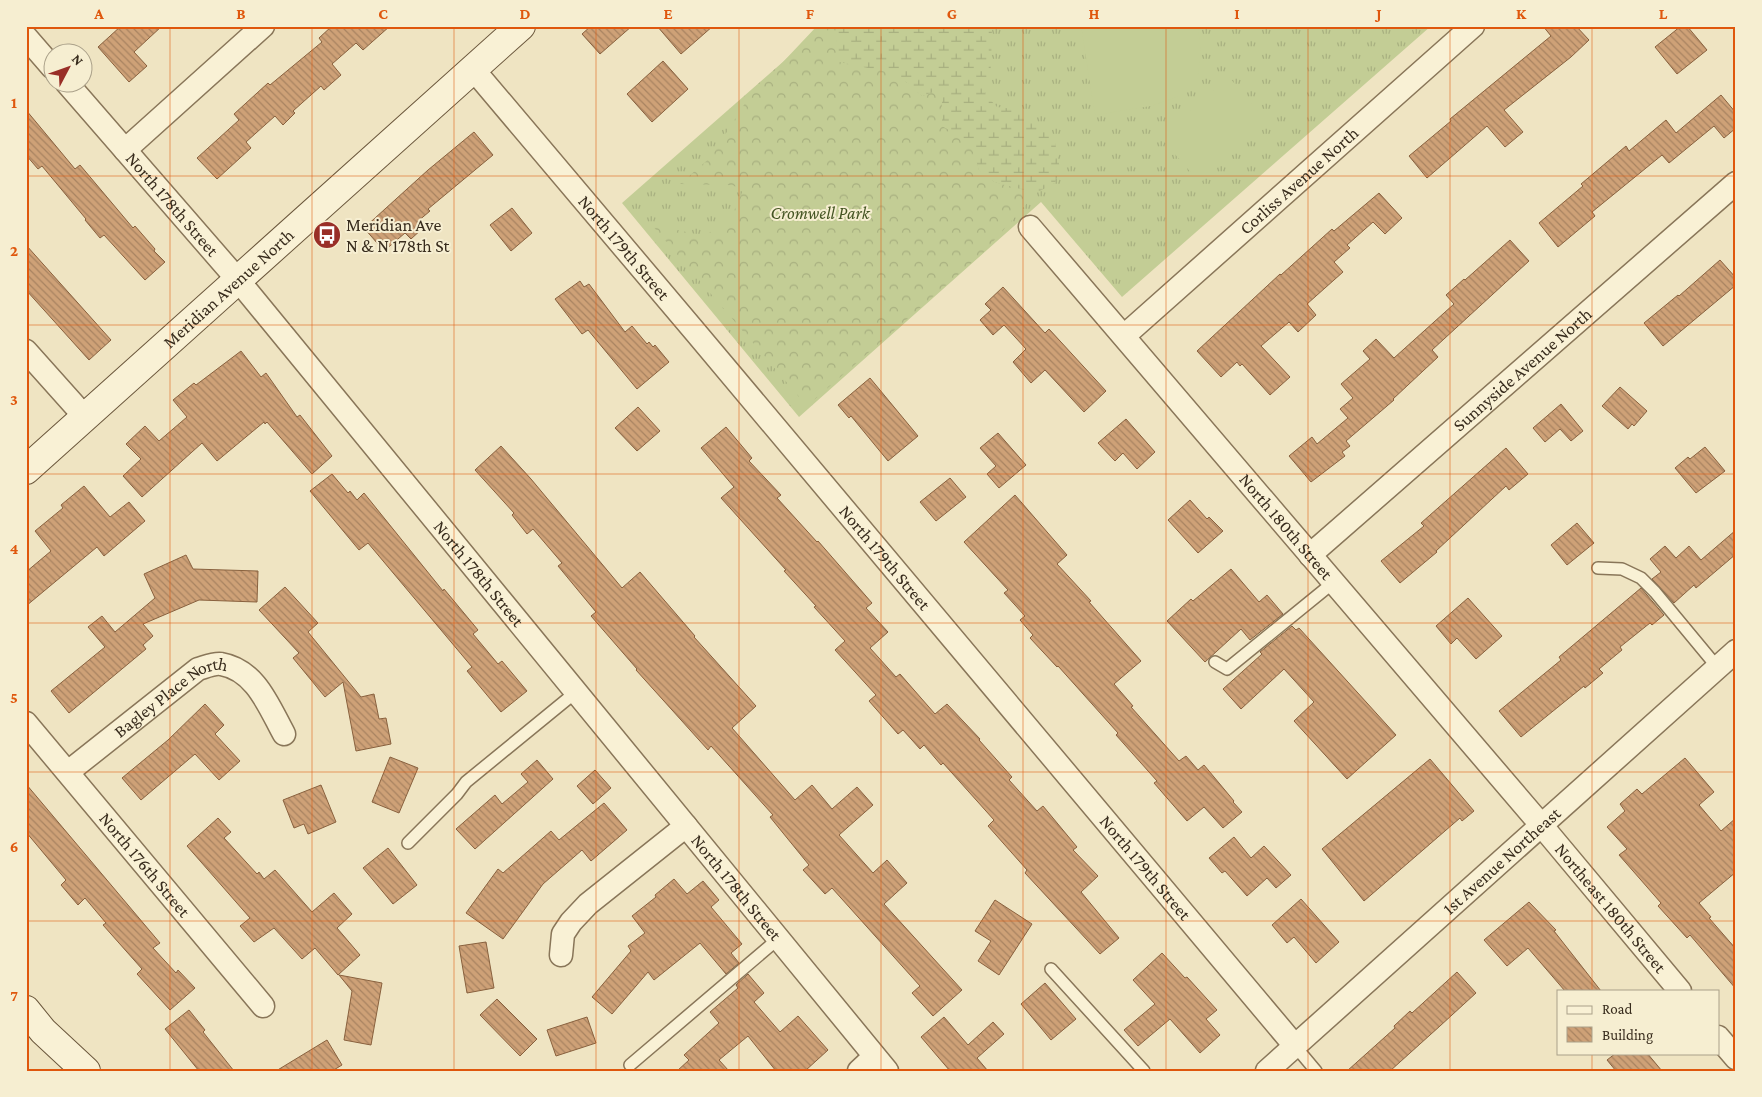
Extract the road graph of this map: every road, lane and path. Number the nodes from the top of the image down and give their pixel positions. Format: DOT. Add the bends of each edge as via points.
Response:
graph roads {
  1 [pos="263,26"];
  2 [pos="521,26"];
  3 [pos="1473,26"];
  4 [pos="26,37"];
  5 [pos="42,55"];
  6 [pos="473,69"];
  7 [pos="75,92"];
  8 [pos="125,150"];
  9 [pos="1736,183"];
  10 [pos="1030,227"];
  11 [pos="238,280"];
  12 [pos="1124,336"];
  13 [pos="26,351"];
  14 [pos="85,417"];
  15 [pos="26,470"];
  16 [pos="1310,555"];
  17 [pos="1598,568"];
  18 [pos="1334,582"];
  19 [pos="1736,651"];
  20 [pos="1215,662"];
  21 [pos="1718,668"];
  22 [pos="576,692"];
  23 [pos="26,723"];
  24 [pos="284,734"];
  25 [pos="68,772"];
  26 [pos="686,826"];
  27 [pos="1542,826"];
  28 [pos="408,843"];
  29 [pos="778,939"];
  30 [pos="561,955"];
  31 [pos="1051,969"];
  32 [pos="1679,990"];
  33 [pos="263,1006"];
  34 [pos="26,1010"];
  35 [pos="43,1031"];
  36 [pos="1720,1039"];
  37 [pos="1295,1046"];
  38 [pos="1736,1058"];
  39 [pos="630,1065"];
  40 [pos="873,1066"];
  41 [pos="66,1071"];
  42 [pos="86,1071"];
  43 [pos="1144,1071"];
  44 [pos="1267,1071"];
  45 [pos="1316,1071"];
  1 -- 8 [label="street"];
  2 -- 6 [label="street, Meridian Avenue North"];
  3 -- 12 [label="street, Corliss Avenue North"];
  4 -- 5 [label="street"];
  6 -- 11 [label="street, Meridian Avenue North"];
  6 -- 37 [label="street, North 179th Street"];
  7 -- 8 [label="street, North 178th Street"];
  8 -- 11 [label="street, North 178th Street"];
  9 -- 16 [label="street, Sunnyside Avenue North"];
  10 -- 12 [label="street, North 180th Street"];
  11 -- 14 [label="street, Meridian Avenue North"];
  11 -- 22 [label="street, North 178th Street"];
  12 -- 16 [label="street, North 180th Street"];
  13 -- 14 [label="street"];
  14 -- 15 [label="street, Meridian Avenue North"];
  16 -- 18 [label="street, North 180th Street"];
  17 -- 21 [label="lane" via="1622,569 1641,578"];
  18 -- 20 [label="lane" via="1228,669"];
  18 -- 27 [label="street, North 180th Street"];
  19 -- 21 [label="street, 1st Avenue Northeast"];
  21 -- 27 [label="street, 1st Avenue Northeast"];
  22 -- 26 [label="street, North 178th Street"];
  22 -- 28 [label="lane" via="466,782"];
  23 -- 25 [label="street, North 176th Street"];
  24 -- 25 [label="street, Bagley Place North" via="260,690 239,670 219,664 198,669"];
  25 -- 33 [label="street, North 176th Street"];
  26 -- 29 [label="street, North 178th Street"];
  26 -- 30 [label="street" via="588,904 563,934"];
  27 -- 32 [label="street, Northeast 180th Street"];
  27 -- 37 [label="street, 1st Avenue Northeast"];
  29 -- 39 [label="lane"];
  29 -- 40 [label="street, North 178th Street"];
  31 -- 43 [label="lane"];
  34 -- 35 [label="street"];
  35 -- 41 [label="street"];
  35 -- 42 [label="street"];
  36 -- 38 [label="street"];
  37 -- 44 [label="street, 1st Avenue Northeast"];
  37 -- 45 [label="lane"];
}
